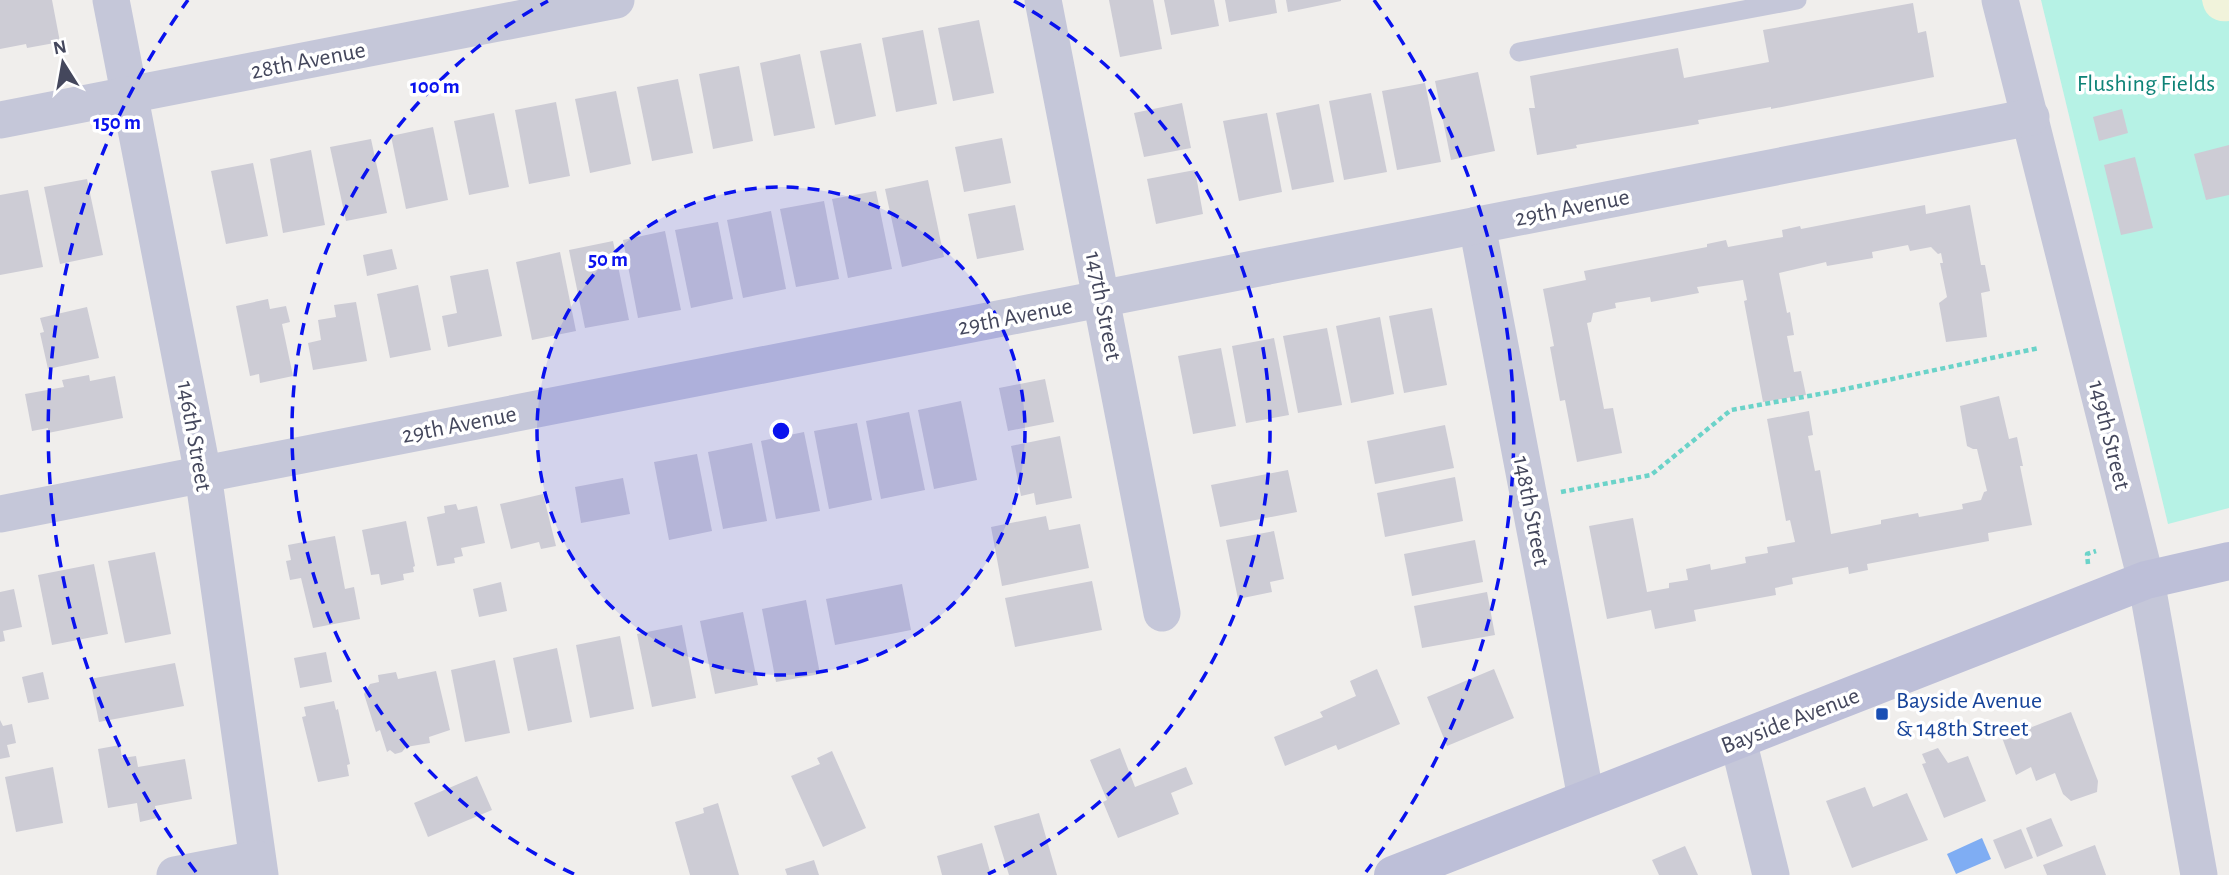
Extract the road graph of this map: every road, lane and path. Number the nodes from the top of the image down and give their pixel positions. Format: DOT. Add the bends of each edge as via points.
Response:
graph roads {
  1 [pos="111,0"];
  2 [pos="616,0"];
  3 [pos="1043,0"];
  4 [pos="1797,0"];
  5 [pos="2000,0"];
  6 [pos="1520,52"];
  7 [pos="130,95"];
  8 [pos="2031,117"];
  9 [pos="0,120"];
  10 [pos="1477,225"];
  11 [pos="1102,299"];
  12 [pos="2039,348"];
  13 [pos="203,474"];
  14 [pos="1557,493"];
  15 [pos="0,514"];
  16 [pos="2096,551"];
  17 [pos="2229,561"];
  18 [pos="2088,564"];
  19 [pos="2146,580"];
  20 [pos="1162,612"];
  21 [pos="1738,740"];
  22 [pos="1586,798"];
  23 [pos="259,867"];
  24 [pos="175,875"];
  25 [pos="1393,875"];
  26 [pos="1771,875"];
  27 [pos="2199,875"];
  1 -- 7 [label="street, 146th Street"];
  2 -- 7 [label="street, 28th Avenue"];
  3 -- 11 [label="street, 147th Street"];
  4 -- 6 [label="lane"];
  5 -- 8 [label="street, 149th Street"];
  7 -- 9 [label="street, 28th Avenue"];
  7 -- 13 [label="street, 146th Street"];
  8 -- 10 [label="street, 29th Avenue"];
  8 -- 19 [label="street, 149th Street"];
  10 -- 11 [label="street, 29th Avenue"];
  10 -- 22 [label="street, 148th Street"];
  11 -- 13 [label="street, 29th Avenue"];
  11 -- 20 [label="street, 147th Street"];
  12 -- 14 [label="path" via="1731,410 1651,475"];
  13 -- 15 [label="street, 29th Avenue"];
  13 -- 23 [label="street, 146th Street"];
  16 -- 18 [label="path" via="2087,554"];
  17 -- 19 [label="street, Bayside Avenue"];
  19 -- 21 [label="street, Bayside Avenue"];
  19 -- 27 [label="street, 149th Street"];
  21 -- 22 [label="street, Bayside Avenue"];
  21 -- 26 [label="street"];
  22 -- 25 [label="street, Bayside Avenue"];
  23 -- 24 [label="street"];
}
